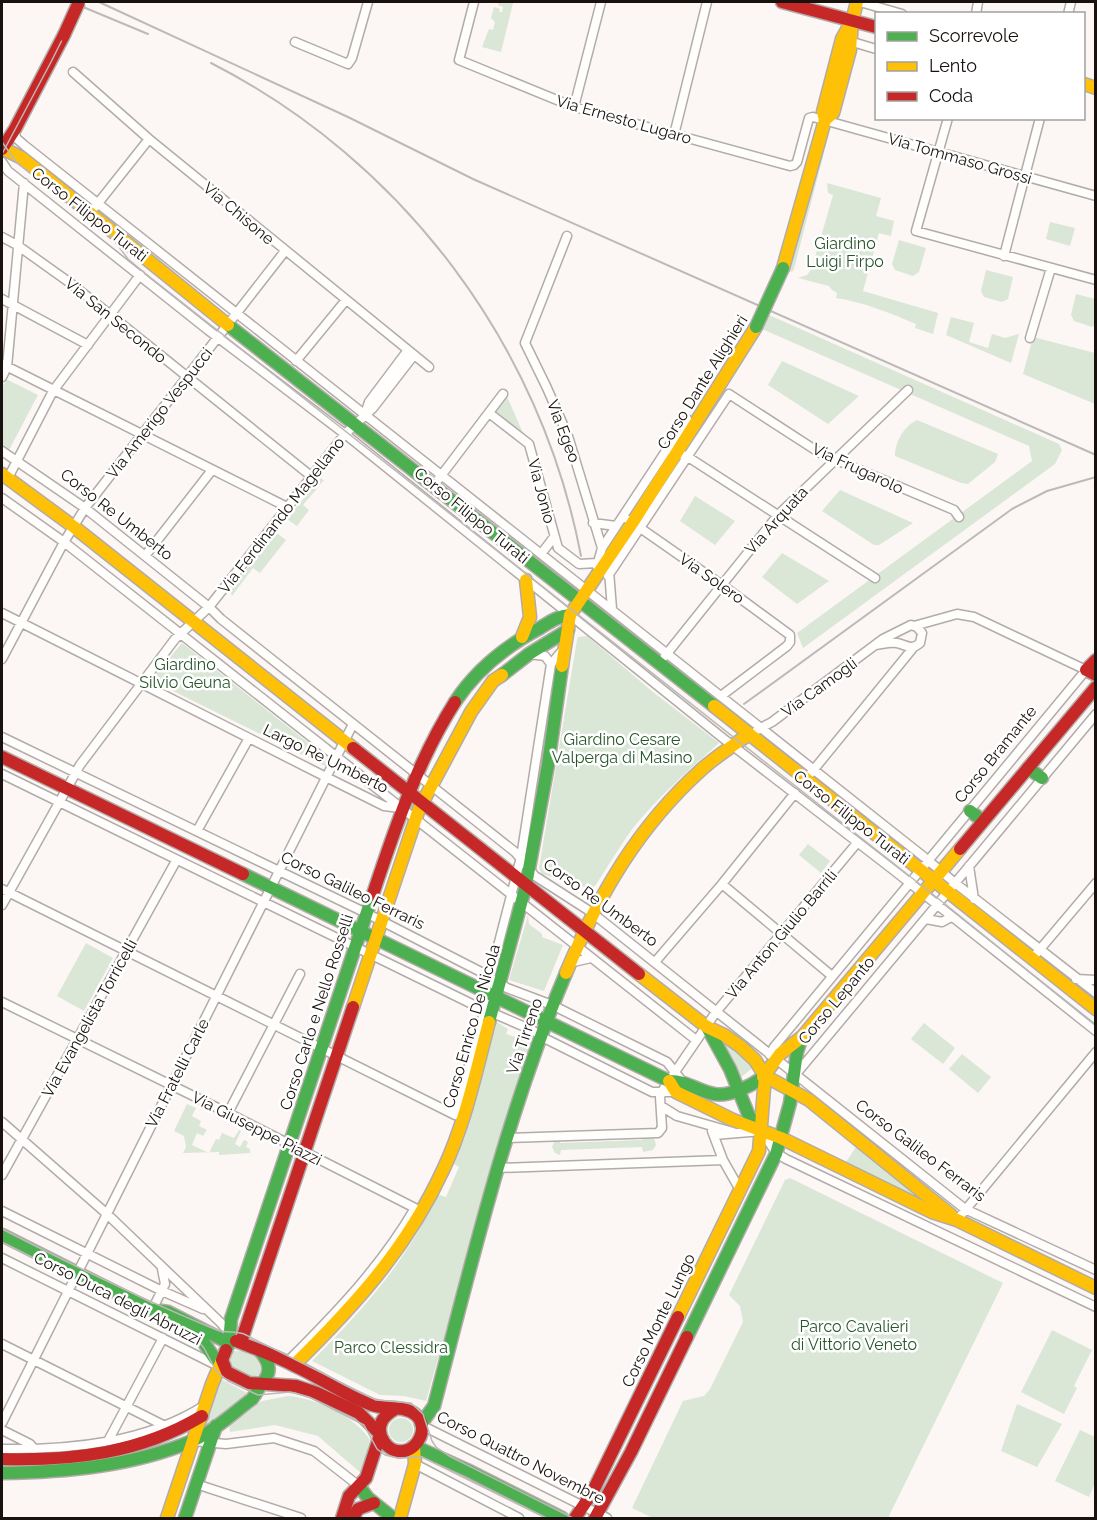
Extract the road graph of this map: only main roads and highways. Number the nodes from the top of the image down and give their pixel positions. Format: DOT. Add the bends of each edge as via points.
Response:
graph roads {
  1 [pos="80,2"];
  2 [pos="782,2"];
  3 [pos="858,2"];
  4 [pos="852,21"];
  5 [pos="875,27"];
  6 [pos="2,148"];
  7 [pos="5,476"];
  8 [pos="526,580"];
  9 [pos="584,596"];
  10 [pos="570,615"];
  11 [pos="568,630"];
  12 [pos="522,637"];
  13 [pos="1095,660"];
  14 [pos="1091,673"];
  15 [pos="1095,687"];
  16 [pos="749,734"];
  17 [pos="2,757"];
  18 [pos="1028,768"];
  19 [pos="1042,778"];
  20 [pos="408,791"];
  21 [pos="422,802"];
  22 [pos="970,811"];
  23 [pos="983,821"];
  24 [pos="937,875"];
  25 [pos="521,881"];
  26 [pos="583,929"];
  27 [pos="360,932"];
  28 [pos="376,939"];
  29 [pos="492,996"];
  30 [pos="1095,1009"];
  31 [pos="546,1022"];
  32 [pos="707,1027"];
  33 [pos="802,1037"];
  34 [pos="796,1074"];
  35 [pos="765,1076"];
  36 [pos="673,1084"];
  37 [pos="739,1089"];
  38 [pos="792,1090"];
  39 [pos="762,1131"];
  40 [pos="781,1138"];
  41 [pos="957,1220"];
  42 [pos="2,1235"];
  43 [pos="1095,1288"];
  44 [pos="152,1310"];
  45 [pos="230,1336"];
  46 [pos="260,1351"];
  47 [pos="290,1363"];
  48 [pos="219,1364"];
  49 [pos="260,1385"];
  50 [pos="281,1385"];
  51 [pos="252,1399"];
  52 [pos="395,1409"];
  53 [pos="204,1411"];
  54 [pos="422,1424"];
  55 [pos="216,1426"];
  56 [pos="380,1435"];
  57 [pos="193,1441"];
  58 [pos="414,1446"];
  59 [pos="2,1459"];
  60 [pos="444,1460"];
  61 [pos="2,1473"];
  62 [pos="362,1487"];
  63 [pos="374,1503"];
  64 [pos="579,1513"];
  65 [pos="600,1517"];
  66 [pos="167,1518"];
  67 [pos="185,1518"];
  68 [pos="342,1518"];
  69 [pos="353,1518"];
  70 [pos="393,1518"];
  71 [pos="400,1518"];
  72 [pos="562,1518"];
  1 -- 6 [label="main road, bridge"];
  2 -- 4 [label="main road"];
  3 -- 4 [label="main road, Corso Dante Alighieri"];
  4 -- 5 [label="main road"];
  4 -- 9 [label="main road, Corso Dante Alighieri, bridge" via="823,112 830,119 783,268 756,327"];
  6 -- 9 [label="main road, Corso Filippo Turati" via="31,165 228,325"];
  7 -- 20 [label="main road, Largo Re Umberto"];
  8 -- 12 [label="main road" via="530,617"];
  9 -- 10 [label="main road"];
  9 -- 16 [label="main road, Corso Filippo Turati"];
  10 -- 11 [label="main road"];
  10 -- 12 [label="main road, Corso Carlo e Nello Rosselli" via="560,616"];
  11 -- 21 [label="main road, Corso Carlo e Nello Rosselli" via="529,654 481,695"];
  11 -- 25 [label="main road, Corso Enrico De Nicola" via="529,871"];
  12 -- 20 [label="main road, Corso Carlo e Nello Rosselli" via="470,682"];
  13 -- 14 [label="main road, Corso Bramante"];
  15 -- 18 [label="main road, Corso Bramante"];
  16 -- 24 [label="main road, Corso Filippo Turati" via="811,775"];
  16 -- 26 [label="main road, Via Tirreno" via="675,795 648,824 621,861"];
  17 -- 27 [label="main road, Corso Galileo Ferraris"];
  18 -- 19 [label="main road"];
  18 -- 23 [label="main road, Corso Bramante"];
  20 -- 21 [label="main road, Corso Re Umberto"];
  20 -- 27 [label="main road, Corso Carlo e Nello Rosselli"];
  21 -- 25 [label="main road, Corso Re Umberto"];
  21 -- 28 [label="main road, Corso Carlo e Nello Rosselli"];
  22 -- 23 [label="main road"];
  23 -- 24 [label="main road, Corso Bramante"];
  24 -- 30 [label="main road, Corso Filippo Turati"];
  24 -- 33 [label="main road, Corso Lepanto"];
  25 -- 26 [label="main road, Corso Re Umberto"];
  25 -- 29 [label="main road, Corso Enrico De Nicola"];
  26 -- 31 [label="main road, Via Tirreno"];
  26 -- 32 [label="main road, Corso Re Umberto"];
  27 -- 28 [label="main road, Corso Galileo Ferraris"];
  27 -- 45 [label="main road, Corso Carlo e Nello Rosselli"];
  28 -- 29 [label="main road, Corso Galileo Ferraris"];
  28 -- 45 [label="main road, Corso Carlo e Nello Rosselli" via="304,1152"];
  29 -- 31 [label="main road, Corso Galileo Ferraris"];
  29 -- 47 [label="main road, Corso Enrico De Nicola" via="454,1143 417,1220 367,1290 333,1327"];
  31 -- 36 [label="main road, Corso Galileo Ferraris"];
  31 -- 54 [label="main road, Via Tirreno" via="498,1168 434,1406"];
  32 -- 35 [label="main road, Corso Re Umberto" via="720,1031 758,1062"];
  32 -- 37 [label="main road"];
  33 -- 34 [label="main road, Corso Lepanto"];
  33 -- 35 [label="main road, Corso Lepanto" via="773,1057"];
  34 -- 38 [label="main road, Corso Monte Lungo"];
  35 -- 37 [label="main road"];
  35 -- 38 [label="main road, Corso Galileo Ferraris"];
  35 -- 39 [label="main road, Corso Monte Lungo"];
  36 -- 37 [label="main road" via="717,1095"];
  36 -- 39 [label="main road, Corso Galileo Ferraris"];
  37 -- 39 [label="main road" via="749,1115"];
  38 -- 40 [label="main road, Corso Monte Lungo"];
  38 -- 41 [label="main road, Corso Galileo Ferraris"];
  39 -- 40 [label="main road, Corso Galileo Ferraris"];
  39 -- 64 [label="main road, Corso Monte Lungo" via="759,1151"];
  40 -- 41 [label="main road, Corso Galileo Ferraris" via="932,1212"];
  40 -- 65 [label="main road, Corso Monte Lungo"];
  41 -- 43 [label="main road, Corso Galileo Ferraris"];
  42 -- 44 [label="main road, Corso Duca degli Abruzzi"];
  44 -- 45 [label="main road, Corso Duca degli Abruzzi" via="168,1312"];
  44 -- 48 [label="main road, Corso Duca degli Abruzzi" via="160,1318 200,1337"];
  45 -- 46 [label="main road, Corso Duca degli Abruzzi"];
  45 -- 48 [label="main road"];
  46 -- 47 [label="main road, Corso Duca degli Abruzzi"];
  46 -- 49 [label="main road" via="269,1368 265,1382"];
  47 -- 52 [label="main road, Corso Duca degli Abruzzi" via="370,1405"];
  48 -- 49 [label="main road" via="227,1372"];
  48 -- 53 [label="main road"];
  49 -- 50 [label="main road"];
  49 -- 51 [label="main road"];
  50 -- 51 [label="main road"];
  50 -- 56 [label="main road" via="307,1389 359,1413"];
  51 -- 55 [label="main road"];
  52 -- 54 [label="main road" via="409,1410"];
  52 -- 56 [label="main road" via="383,1418"];
  53 -- 57 [label="main road"];
  53 -- 59 [label="main road" via="156,1439 117,1450 33,1460"];
  54 -- 58 [label="main road" via="420,1439"];
  54 -- 60 [label="main road, Corso Quattro Novembre" via="429,1445"];
  55 -- 57 [label="main road"];
  55 -- 67 [label="main road"];
  56 -- 58 [label="main road" via="393,1450"];
  56 -- 62 [label="main road"];
  57 -- 61 [label="main road" via="109,1464"];
  57 -- 66 [label="main road"];
  58 -- 60 [label="main road, Corso Quattro Novembre"];
  58 -- 71 [label="main road" via="415,1464"];
  60 -- 72 [label="main road, Corso Quattro Novembre"];
  62 -- 63 [label="main road"];
  62 -- 68 [label="main road" via="349,1496"];
  63 -- 69 [label="main road" via="358,1509"];
  63 -- 70 [label="main road"];
}
